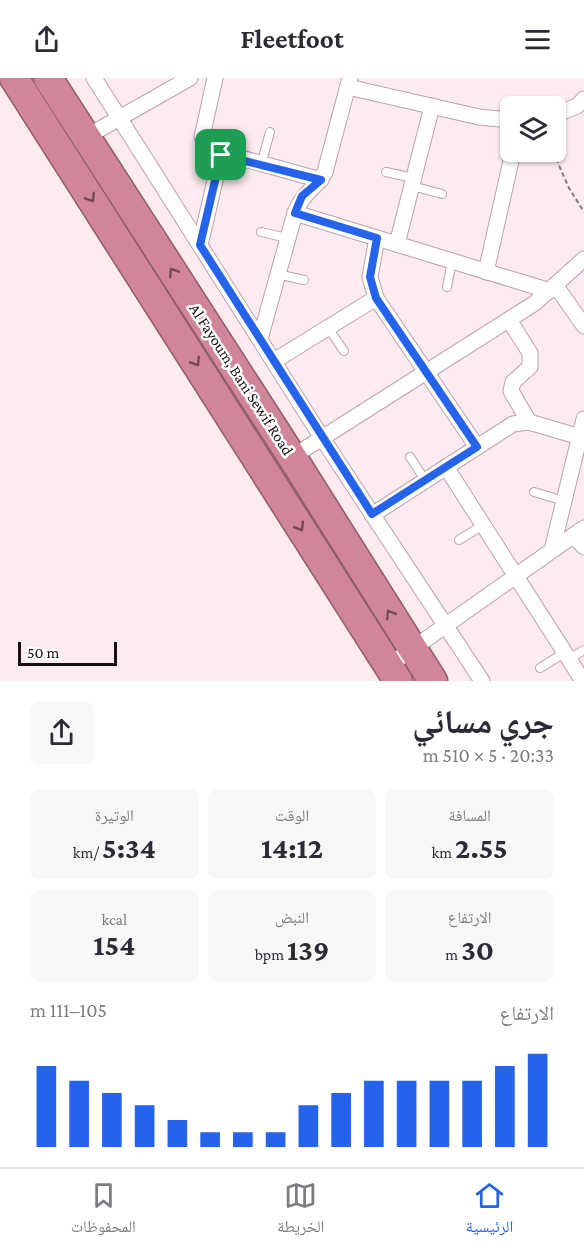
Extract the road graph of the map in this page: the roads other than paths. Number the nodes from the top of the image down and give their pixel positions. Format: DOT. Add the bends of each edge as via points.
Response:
graph roads {
  1 [pos="14,78"];
  2 [pos="48,78"];
  3 [pos="94,78"];
  4 [pos="190,78"];
  5 [pos="215,78"];
  6 [pos="349,82"];
  7 [pos="584,99"];
  8 [pos="432,106"];
  9 [pos="566,110"];
  10 [pos="69,111"];
  11 [pos="119,118"];
  12 [pos="500,119"];
  13 [pos="46,128"];
  14 [pos="270,132"];
  15 [pos="92,146"];
  16 [pos="221,155"];
  17 [pos="511,162"];
  18 [pos="261,165"];
  19 [pos="72,169"];
  20 [pos="386,172"];
  21 [pos="321,180"];
  22 [pos="413,182"];
  23 [pos="442,194"];
  24 [pos="295,213"];
  25 [pos="261,232"];
  26 [pos="287,238"];
  27 [pos="377,238"];
  28 [pos="397,244"];
  29 [pos="200,245"];
  30 [pos="584,259"];
  31 [pos="452,261"];
  32 [pos="486,272"];
  33 [pos="277,274"];
  34 [pos="304,280"];
  35 [pos="447,287"];
  36 [pos="553,289"];
  37 [pos="376,298"];
  38 [pos="509,320"];
  39 [pos="584,326"];
  40 [pos="328,328"];
  41 [pos="260,339"];
  42 [pos="344,351"];
  43 [pos="274,361"];
  44 [pos="426,372"];
  45 [pos="529,422"];
  46 [pos="582,428"];
  47 [pos="322,438"];
  48 [pos="477,447"];
  49 [pos="287,449"];
  50 [pos="256,456"];
  51 [pos="410,457"];
  52 [pos="446,467"];
  53 [pos="425,480"];
  54 [pos="534,492"];
  55 [pos="564,501"];
  56 [pos="372,514"];
  57 [pos="483,525"];
  58 [pos="579,532"];
  59 [pos="459,540"];
  60 [pos="584,547"];
  61 [pos="552,550"];
  62 [pos="516,577"];
  63 [pos="446,627"];
  64 [pos="413,650"];
  65 [pos="584,650"];
  66 [pos="566,656"];
  67 [pos="540,668"];
  68 [pos="393,673"];
  69 [pos="433,681"];
  70 [pos="482,681"];
  71 [pos="582,681"];
  1 -- 13 [label="highway, Al Fayoum, Bani Sewif Road"];
  2 -- 10 [label="highway, Al Fayoum, Bani Sewif Road"];
  3 -- 11 [label="street"];
  4 -- 11 [label="street"];
  5 -- 16 [label="street" via="202,137 208,149"];
  6 -- 8 [label="street"];
  6 -- 21 [label="street"];
  7 -- 9 [label="street"];
  8 -- 12 [label="street"];
  8 -- 22 [label="street"];
  10 -- 13 [label="highway" via="61,125"];
  10 -- 15 [label="highway, Al Fayoum, Bani Sewif Road"];
  11 -- 15 [label="street"];
  11 -- 29 [label="street"];
  13 -- 19 [label="highway, Al Fayoum, Bani Sewif Road"];
  14 -- 18 [label="lane"];
  15 -- 19 [label="highway"];
  49 -- 15 [label="highway, Al Fayoum, Bani Sewif Road, one-way"];
  16 -- 18 [label="street"];
  16 -- 29 [label="street"];
  17 -- 32 [label="street"];
  18 -- 21 [label="street"];
  19 -- 50 [label="highway, Al Fayoum, Bani Sewif Road, one-way"];
  20 -- 22 [label="lane"];
  21 -- 24 [label="street" via="302,196"];
  22 -- 23 [label="lane"];
  22 -- 28 [label="street"];
  24 -- 26 [label="street"];
  24 -- 27 [label="street"];
  25 -- 26 [label="lane"];
  26 -- 33 [label="street"];
  27 -- 28 [label="street"];
  27 -- 37 [label="street" via="370,277"];
  28 -- 31 [label="street"];
  29 -- 41 [label="street"];
  30 -- 36 [label="street"];
  31 -- 32 [label="street"];
  31 -- 35 [label="lane"];
  32 -- 36 [label="street"];
  33 -- 34 [label="lane"];
  33 -- 41 [label="street"];
  36 -- 38 [label="street"];
  36 -- 39 [label="street"];
  37 -- 40 [label="street"];
  37 -- 44 [label="street"];
  38 -- 44 [label="street"];
  38 -- 45 [label="street" via="532,357 530,366 513,382 511,391"];
  40 -- 42 [label="lane"];
  40 -- 43 [label="street"];
  41 -- 43 [label="street"];
  43 -- 47 [label="street"];
  44 -- 47 [label="street"];
  44 -- 48 [label="street"];
  45 -- 46 [label="street"];
  45 -- 48 [label="street" via="513,424"];
  46 -- 55 [label="street"];
  47 -- 49 [label="street"];
  47 -- 56 [label="street"];
  48 -- 52 [label="street"];
  49 -- 50 [label="highway"];
  64 -- 49 [label="highway, Al Fayoum, Bani Sewif Road, one-way"];
  50 -- 68 [label="highway, Al Fayoum, Bani Sewif Road, one-way"];
  51 -- 53 [label="lane"];
  52 -- 53 [label="street"];
  52 -- 57 [label="street"];
  53 -- 56 [label="street"];
  54 -- 55 [label="lane"];
  55 -- 61 [label="street"];
  56 -- 63 [label="street"];
  57 -- 59 [label="lane"];
  57 -- 62 [label="street"];
  58 -- 60 [label="street"];
  58 -- 61 [label="street"];
  61 -- 62 [label="street"];
  62 -- 63 [label="street"];
  62 -- 66 [label="street"];
  63 -- 64 [label="street"];
  63 -- 70 [label="street"];
  64 -- 68 [label="street"];
  64 -- 69 [label="highway, Al Fayoum, Bani Sewif Road"];
  65 -- 66 [label="lane"];
  66 -- 67 [label="lane"];
  66 -- 71 [label="street"];
}
